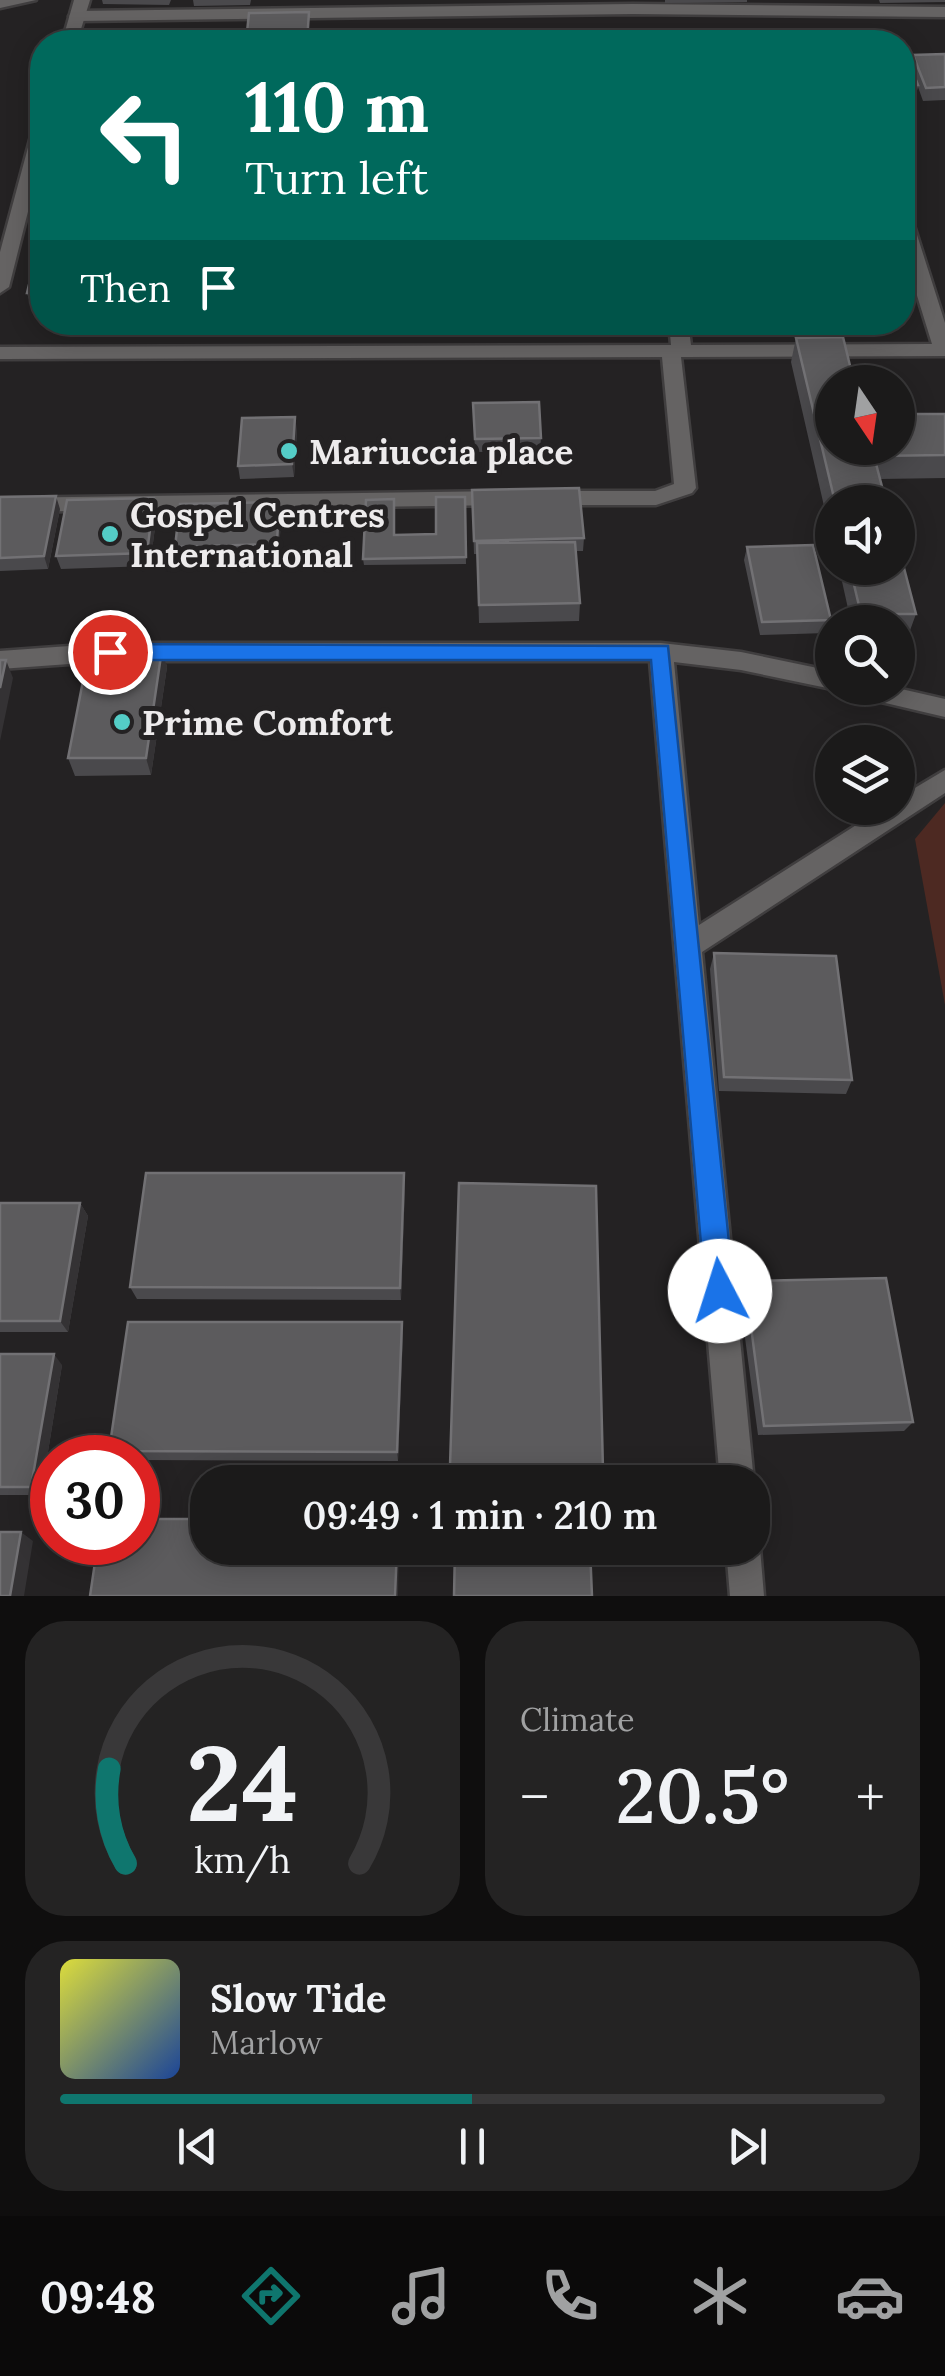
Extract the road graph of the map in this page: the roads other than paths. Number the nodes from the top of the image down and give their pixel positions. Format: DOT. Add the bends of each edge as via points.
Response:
graph roads {
  1 [pos="28,0"];
  2 [pos="0,4"];
  3 [pos="633,4"];
  4 [pos="80,8"];
  5 [pos="945,12"];
  6 [pos="30,195"];
  7 [pos="915,257"];
  8 [pos="0,287"];
  9 [pos="678,335"];
  10 [pos="945,350"];
  11 [pos="677,351"];
  12 [pos="0,353"];
  13 [pos="0,505"];
  14 [pos="661,652"];
  15 [pos="0,660"];
  16 [pos="815,676"];
  17 [pos="915,701"];
  18 [pos="945,708"];
  19 [pos="945,780"];
  20 [pos="688,947"];
  21 [pos="735,1465"];
  22 [pos="744,1565"];
  23 [pos="747,1596"];
  1 -- 2 [label="street"];
  3 -- 4 [label="street"];
  3 -- 5 [label="street"];
  6 -- 8 [label="street"];
  7 -- 10 [label="street"];
  9 -- 11 [label="street"];
  10 -- 11 [label="street"];
  11 -- 12 [label="street"];
  11 -- 13 [label="street" via="686,477 676,494"];
  14 -- 15 [label="street" via="110,652"];
  14 -- 16 [label="street"];
  14 -- 20 [label="street"];
  17 -- 18 [label="street"];
  19 -- 20 [label="street"];
  20 -- 21 [label="street"];
  22 -- 23 [label="street"];
}
